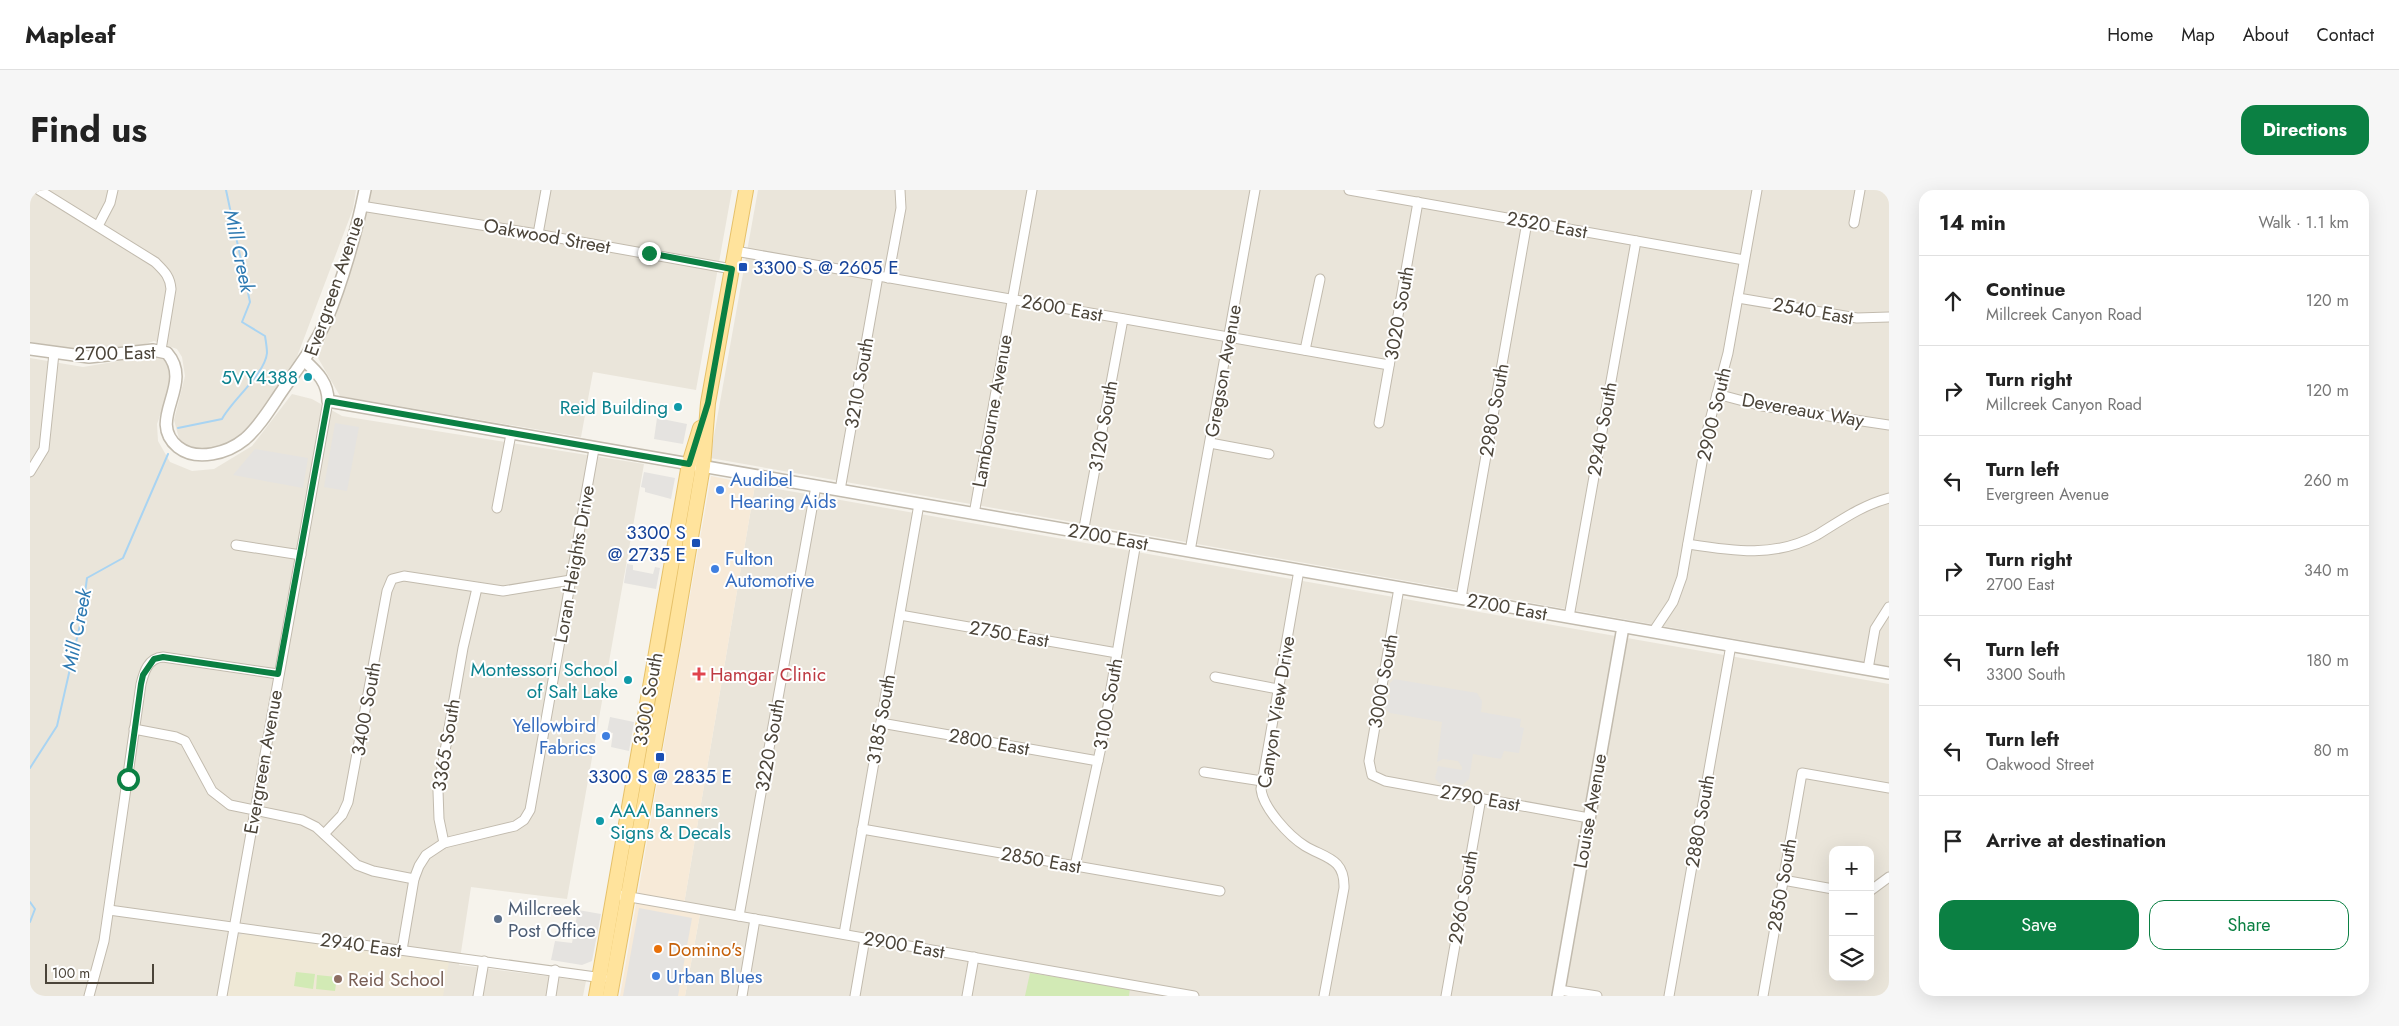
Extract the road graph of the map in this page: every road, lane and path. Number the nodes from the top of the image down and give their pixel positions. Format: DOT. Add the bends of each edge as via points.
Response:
graph roads {
  1 [pos="39,190"];
  2 [pos="113,190"];
  3 [pos="364,190"];
  4 [pos="546,190"];
  5 [pos="746,190"];
  6 [pos="900,190"];
  7 [pos="1032,190"];
  8 [pos="1256,190"];
  9 [pos="1349,190"];
  10 [pos="1757,190"];
  11 [pos="1860,190"];
  12 [pos="1418,202"];
  13 [pos="362,206"];
  14 [pos="1527,222"];
  15 [pos="1854,222"];
  16 [pos="98,226"];
  17 [pos="538,234"];
  18 [pos="1636,241"];
  19 [pos="735,251"];
  20 [pos="1744,260"];
  21 [pos="732,269"];
  22 [pos="878,276"];
  23 [pos="888,278"];
  24 [pos="1320,279"];
  25 [pos="1738,298"];
  26 [pos="1012,300"];
  27 [pos="1889,317"];
  28 [pos="1123,319"];
  29 [pos="1229,337"];
  30 [pos="30,349"];
  31 [pos="161,350"];
  32 [pos="1305,350"];
  33 [pos="54,353"];
  34 [pos="305,361"];
  35 [pos="1390,365"];
  36 [pos="1717,394"];
  37 [pos="328,401"];
  38 [pos="1379,423"];
  39 [pos="1889,425"];
  40 [pos="511,434"];
  41 [pos="1210,443"];
  42 [pos="594,449"];
  43 [pos="1269,454"];
  44 [pos="696,465"];
  45 [pos="30,472"];
  46 [pos="816,486"];
  47 [pos="840,490"];
  48 [pos="1889,498"];
  49 [pos="919,504"];
  50 [pos="497,508"];
  51 [pos="974,514"];
  52 [pos="1083,533"];
  53 [pos="1136,542"];
  54 [pos="1688,544"];
  55 [pos="236,545"];
  56 [pos="1190,551"];
  57 [pos="301,555"];
  58 [pos="1299,570"];
  59 [pos="571,580"];
  60 [pos="477,588"];
  61 [pos="1399,588"];
  62 [pos="1461,598"];
  63 [pos="1889,607"];
  64 [pos="900,615"];
  65 [pos="1569,617"];
  66 [pos="1623,627"];
  67 [pos="1653,632"];
  68 [pos="1731,646"];
  69 [pos="1117,653"];
  70 [pos="1868,669"];
  71 [pos="1889,673"];
  72 [pos="278,674"];
  73 [pos="1215,677"];
  74 [pos="1278,689"];
  75 [pos="881,723"];
  76 [pos="134,729"];
  77 [pos="1098,761"];
  78 [pos="1204,772"];
  79 [pos="1372,775"];
  80 [pos="1262,782"];
  81 [pos="1889,788"];
  82 [pos="1481,798"];
  83 [pos="255,810"];
  84 [pos="1589,818"];
  85 [pos="862,828"];
  86 [pos="324,834"];
  87 [pos="444,843"];
  88 [pos="1075,866"];
  89 [pos="1889,877"];
  90 [pos="414,879"];
  91 [pos="1783,880"];
  92 [pos="1829,888"];
  93 [pos="1874,888"];
  94 [pos="1220,891"];
  95 [pos="613,894"];
  96 [pos="628,896"];
  97 [pos="109,910"];
  98 [pos="739,916"];
  99 [pos="755,919"];
  100 [pos="234,927"];
  101 [pos="844,934"];
  102 [pos="865,938"];
  103 [pos="402,950"];
  104 [pos="974,957"];
  105 [pos="484,961"];
  106 [pos="555,970"];
  107 [pos="599,977"];
  108 [pos="613,980"];
  109 [pos="1558,993"];
  110 [pos="90,996"];
  111 [pos="222,996"];
  112 [pos="478,996"];
  113 [pos="551,996"];
  114 [pos="596,996"];
  115 [pos="610,996"];
  116 [pos="742,996"];
  117 [pos="855,996"];
  118 [pos="967,996"];
  119 [pos="1194,996"];
  120 [pos="1324,996"];
  121 [pos="1446,996"];
  122 [pos="1597,996"];
  123 [pos="1669,996"];
  124 [pos="1763,996"];
  1 -- 16 [label="street"];
  2 -- 16 [label="street" via="110,204"];
  3 -- 13 [label="street, Evergreen Avenue"];
  4 -- 17 [label="street"];
  5 -- 19 [label="main road, 3300 South"];
  6 -- 23 [label="street" via="901,208"];
  7 -- 26 [label="street, Lambourne Avenue"];
  8 -- 29 [label="street, Gregson Avenue"];
  9 -- 12 [label="street, 2520 East"];
  10 -- 20 [label="street, 2900 South"];
  11 -- 15 [label="street"];
  12 -- 14 [label="street, 2520 East"];
  12 -- 35 [label="street, 3020 South"];
  13 -- 17 [label="street, Oakwood Street"];
  13 -- 34 [label="street, Evergreen Avenue" via="331,306"];
  14 -- 18 [label="street, 2520 East"];
  14 -- 62 [label="street, 2980 South"];
  16 -- 31 [label="street" via="155,262 170,279"];
  17 -- 21 [label="street, Oakwood Street"];
  18 -- 20 [label="street, 2520 East"];
  18 -- 65 [label="street, 2940 South"];
  19 -- 21 [label="main road, 3300 South"];
  19 -- 22 [label="street, 2600 East"];
  20 -- 25 [label="street, 2900 South"];
  21 -- 44 [label="main road, 3300 South"];
  22 -- 23 [label="street, 2600 East"];
  22 -- 47 [label="street, 3210 South"];
  23 -- 26 [label="street, 2600 East"];
  24 -- 32 [label="street"];
  25 -- 27 [label="street, 2540 East" via="1857,318"];
  25 -- 36 [label="street, 2900 South"];
  26 -- 28 [label="street, 2600 East"];
  26 -- 51 [label="street, Lambourne Avenue"];
  28 -- 29 [label="street, 2600 East"];
  28 -- 52 [label="street, 3120 South"];
  29 -- 32 [label="street, 2600 East"];
  29 -- 41 [label="street, Gregson Avenue"];
  30 -- 33 [label="street, 2700 East"];
  31 -- 33 [label="street, 2700 East" via="98,356"];
  31 -- 34 [label="street, 2700 East" via="172,359 178,374 166,425 172,440 190,453 216,453 244,440 255,430"];
  32 -- 35 [label="street, 2600 East"];
  33 -- 45 [label="street" via="44,449"];
  34 -- 37 [label="street, Evergreen Avenue" via="321,376"];
  35 -- 38 [label="street, 3020 South"];
  36 -- 39 [label="street, Devereaux Way" via="1770,408"];
  36 -- 54 [label="street, 2900 South"];
  37 -- 40 [label="street, 2700 East"];
  37 -- 57 [label="street, Evergreen Avenue"];
  40 -- 42 [label="street, 2700 East"];
  40 -- 50 [label="street"];
  41 -- 43 [label="street"];
  41 -- 56 [label="street, Gregson Avenue"];
  42 -- 44 [label="street, 2700 East"];
  42 -- 59 [label="street, Loran Heights Drive"];
  44 -- 46 [label="street, 2700 East"];
  44 -- 95 [label="main road, 3300 South"];
  44 -- 96 [label="main road, 3300 South"];
  46 -- 47 [label="street, 2700 East"];
  46 -- 98 [label="street, 3220 South"];
  47 -- 49 [label="street, 2700 East"];
  48 -- 54 [label="street" via="1863,507 1806,540 1781,549 1744,552"];
  49 -- 51 [label="street, 2700 East"];
  49 -- 64 [label="street, 3185 South"];
  51 -- 52 [label="street, 2700 East"];
  52 -- 53 [label="street, 2700 East"];
  53 -- 56 [label="street, 2700 East"];
  53 -- 69 [label="street, 3100 South"];
  54 -- 67 [label="street, 2900 South" via="1677,595"];
  55 -- 57 [label="street"];
  56 -- 58 [label="street, 2700 East"];
  57 -- 72 [label="street, Evergreen Avenue"];
  58 -- 61 [label="street, 2700 East"];
  58 -- 74 [label="street, Canyon View Drive"];
  59 -- 60 [label="street" via="508,591"];
  59 -- 87 [label="street, Loran Heights Drive" via="527,815 519,824 504,830"];
  60 -- 86 [label="street, 3400 South" via="404,576 390,581 348,802 342,815"];
  60 -- 87 [label="street, 3365 South" via="438,792"];
  61 -- 62 [label="street, 2700 East"];
  61 -- 79 [label="street, 3000 South" via="1369,761"];
  62 -- 65 [label="street, 2700 East"];
  63 -- 70 [label="street" via="1875,630"];
  64 -- 69 [label="street, 2750 East"];
  64 -- 75 [label="street, 3185 South"];
  65 -- 66 [label="street, 2700 East"];
  66 -- 67 [label="street, 2700 East"];
  66 -- 84 [label="street, Louise Avenue"];
  67 -- 68 [label="street, 2700 East"];
  68 -- 70 [label="street, 2700 East"];
  68 -- 123 [label="street, 2880 South"];
  69 -- 77 [label="street, 3100 South"];
  70 -- 71 [label="street, 2700 East"];
  72 -- 76 [label="street" via="163,657 154,659 143,675"];
  72 -- 83 [label="street, Evergreen Avenue"];
  73 -- 74 [label="street"];
  74 -- 80 [label="street, Canyon View Drive"];
  75 -- 77 [label="street, 2800 East"];
  75 -- 85 [label="street, 3185 South"];
  76 -- 83 [label="street" via="185,741 212,791 230,805"];
  76 -- 97 [label="street"];
  77 -- 88 [label="street, 3100 South"];
  78 -- 80 [label="street"];
  79 -- 82 [label="street, 2790 East" via="1385,782"];
  80 -- 120 [label="street, Canyon View Drive" via="1263,798 1273,815 1301,843 1332,859 1342,872 1344,888"];
  81 -- 91 [label="street, 2850 South" via="1802,773"];
  82 -- 84 [label="street, 2790 East"];
  82 -- 121 [label="street, 2960 South"];
  83 -- 86 [label="street" via="302,820"];
  83 -- 100 [label="street, Evergreen Avenue"];
  84 -- 109 [label="street, Louise Avenue"];
  85 -- 88 [label="street, 2850 East"];
  85 -- 101 [label="street, 3185 South"];
  86 -- 90 [label="street" via="357,865"];
  87 -- 90 [label="street" via="426,855"];
  88 -- 94 [label="street, 2850 East"];
  89 -- 93 [label="street"];
  90 -- 103 [label="street"];
  91 -- 92 [label="street"];
  91 -- 124 [label="street, 2850 South"];
  95 -- 96 [label="street, 2900 East"];
  95 -- 107 [label="main road, 3300 South"];
  96 -- 98 [label="street, 2900 East"];
  96 -- 108 [label="main road, 3300 South"];
  97 -- 100 [label="street, 2940 East"];
  97 -- 110 [label="street"];
  98 -- 99 [label="street, 2900 East"];
  99 -- 101 [label="street, 2900 East"];
  99 -- 116 [label="street"];
  100 -- 103 [label="street, 2940 East"];
  100 -- 111 [label="street, Evergreen Avenue"];
  101 -- 102 [label="street, 2900 East"];
  102 -- 104 [label="street, 2900 East"];
  102 -- 117 [label="street"];
  103 -- 105 [label="street, 2940 East"];
  104 -- 118 [label="street"];
  104 -- 119 [label="street, 2900 East"];
  105 -- 106 [label="street, 2940 East"];
  105 -- 112 [label="street"];
  106 -- 107 [label="street, 2940 East"];
  106 -- 113 [label="street"];
  107 -- 108 [label="street, 2940 East"];
  107 -- 114 [label="main road, 3300 South"];
  108 -- 115 [label="main road, 3300 South"];
  109 -- 122 [label="street"];
}
